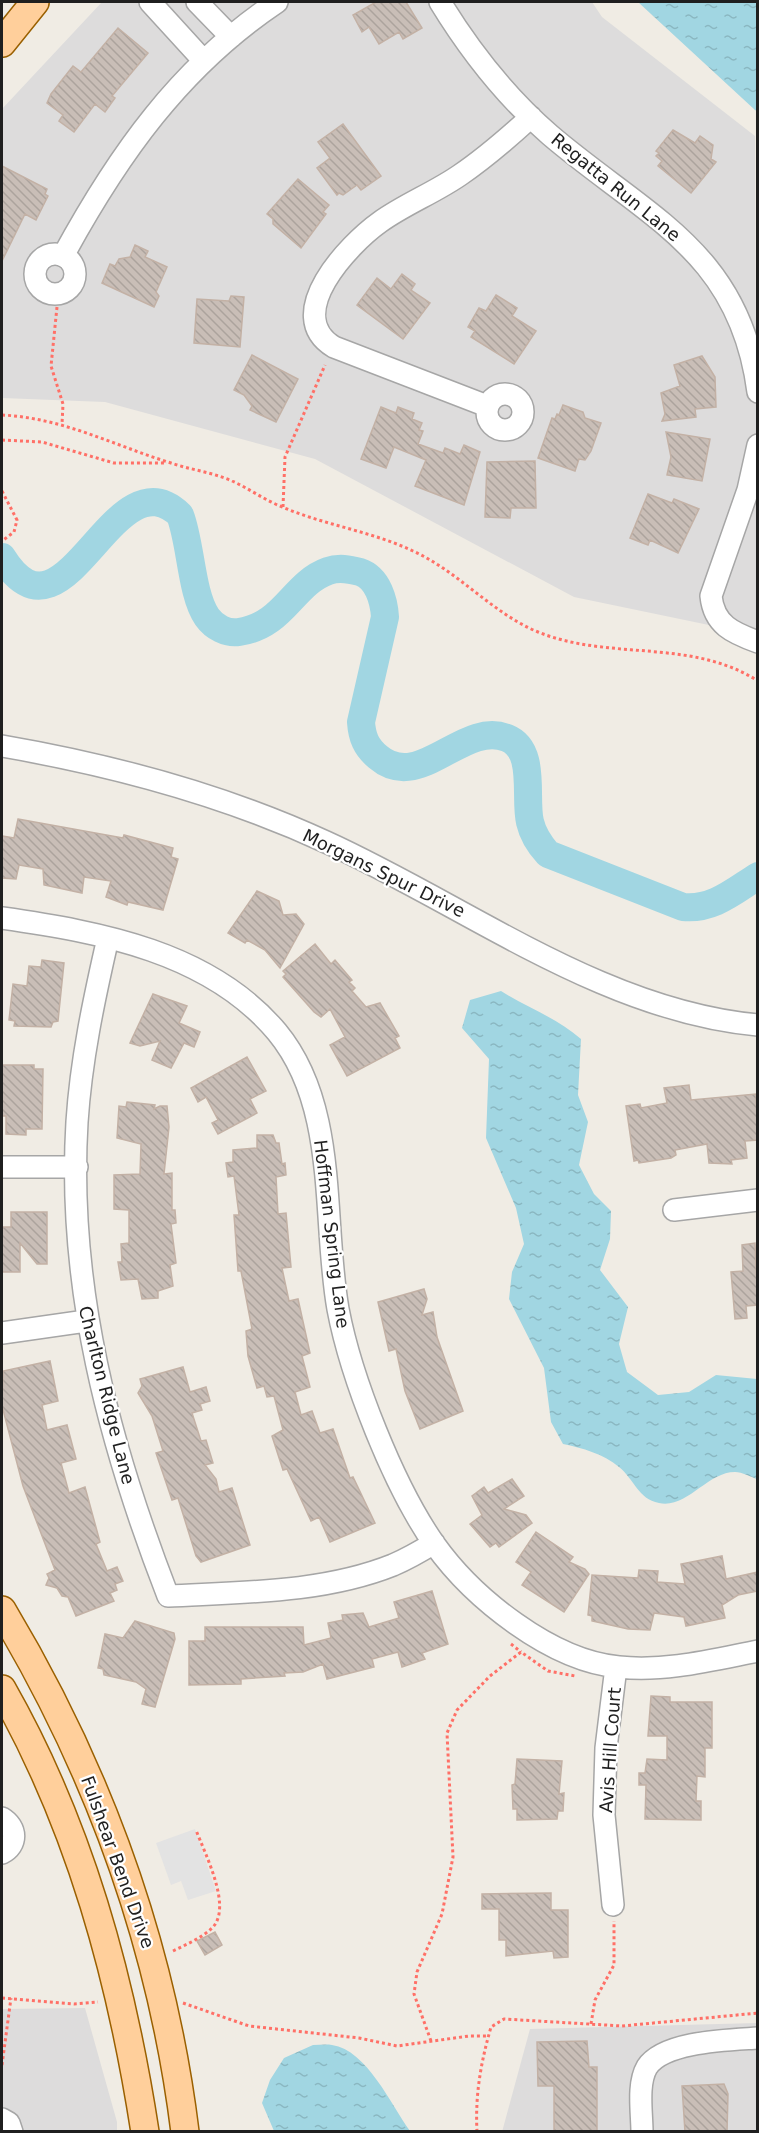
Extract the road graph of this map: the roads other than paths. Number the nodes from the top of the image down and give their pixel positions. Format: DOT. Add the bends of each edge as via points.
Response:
graph roads {
  1 [pos="35,2"];
  2 [pos="150,2"];
  3 [pos="197,2"];
  4 [pos="277,2"];
  5 [pos="440,2"];
  6 [pos="231,37"];
  7 [pos="2,43"];
  8 [pos="203,60"];
  9 [pos="531,117"];
  10 [pos="63,256"];
  11 [pos="758,392"];
  12 [pos="487,406"];
  13 [pos="758,445"];
  14 [pos="758,642"];
  15 [pos="2,746"];
  16 [pos="2,918"];
  17 [pos="108,938"];
  18 [pos="758,1025"];
  19 [pos="2,1167"];
  20 [pos="77,1167"];
  21 [pos="758,1200"];
  22 [pos="674,1210"];
  23 [pos="86,1321"];
  24 [pos="2,1333"];
  25 [pos="434,1544"];
  26 [pos="2,1610"];
  27 [pos="758,1651"];
  28 [pos="616,1667"];
  29 [pos="2,1689"];
  30 [pos="92,1786"];
  31 [pos="57,1801"];
  32 [pos="2,1818"];
  33 [pos="2,1853"];
  34 [pos="613,1905"];
  35 [pos="758,2038"];
  36 [pos="2,2119"];
  37 [pos="12,2132"];
  38 [pos="145,2132"];
  39 [pos="185,2132"];
  40 [pos="642,2132"];
  1 -- 7 [label="main road"];
  2 -- 8 [label="street"];
  3 -- 6 [label="street"];
  4 -- 6 [label="street"];
  5 -- 9 [label="street, Regatta Run Lane" via="487,70"];
  6 -- 8 [label="street"];
  8 -- 10 [label="street" via="134,139"];
  9 -- 11 [label="street, Regatta Run Lane" via="699,256 724,291 740,323"];
  9 -- 12 [label="street" via="477,163 368,231 334,269 315,304 318,330 334,347"];
  13 -- 14 [label="street" via="748,490 711,593 714,613 725,628"];
  15 -- 18 [label="street, Morgans Spur Drive" via="140,776 260,815 346,851 610,986 697,1015"];
  16 -- 17 [label="street, Hoffman Spring Lane"];
  17 -- 20 [label="street, Charlton Ridge Lane" via="81,1073"];
  17 -- 25 [label="street, Hoffman Spring Lane" via="176,959 215,979 249,1003 271,1026 297,1065 311,1098 321,1145 338,1310 350,1357 392,1464"];
  19 -- 20 [label="street"];
  20 -- 23 [label="street, Charlton Ridge Lane"];
  21 -- 22 [label="street"];
  23 -- 24 [label="street"];
  23 -- 25 [label="street, Charlton Ridge Lane" via="121,1461 168,1596 269,1591 351,1578 393,1565"];
  25 -- 28 [label="street, Hoffman Spring Lane" via="457,1572 516,1624 571,1654"];
  26 -- 30 [label="main road, Fulshear Bend Drive"];
  27 -- 28 [label="street, Hoffman Spring Lane" via="660,1669"];
  28 -- 34 [label="street, Avis Hill Court" via="606,1748 604,1815"];
  29 -- 31 [label="main road, Fulshear Bend Drive"];
  30 -- 31 [label="main road"];
  30 -- 39 [label="main road, Fulshear Bend Drive" via="150,1952 172,2047"];
  31 -- 38 [label="main road, Fulshear Bend Drive" via="110,1956"];
  32 -- 33 [label="street" via="11,1825 14,1836 10,1848"];
  35 -- 40 [label="street" via="674,2049 657,2058 647,2067 641,2092"];
  36 -- 37 [label="street" via="9,2123"];
}
